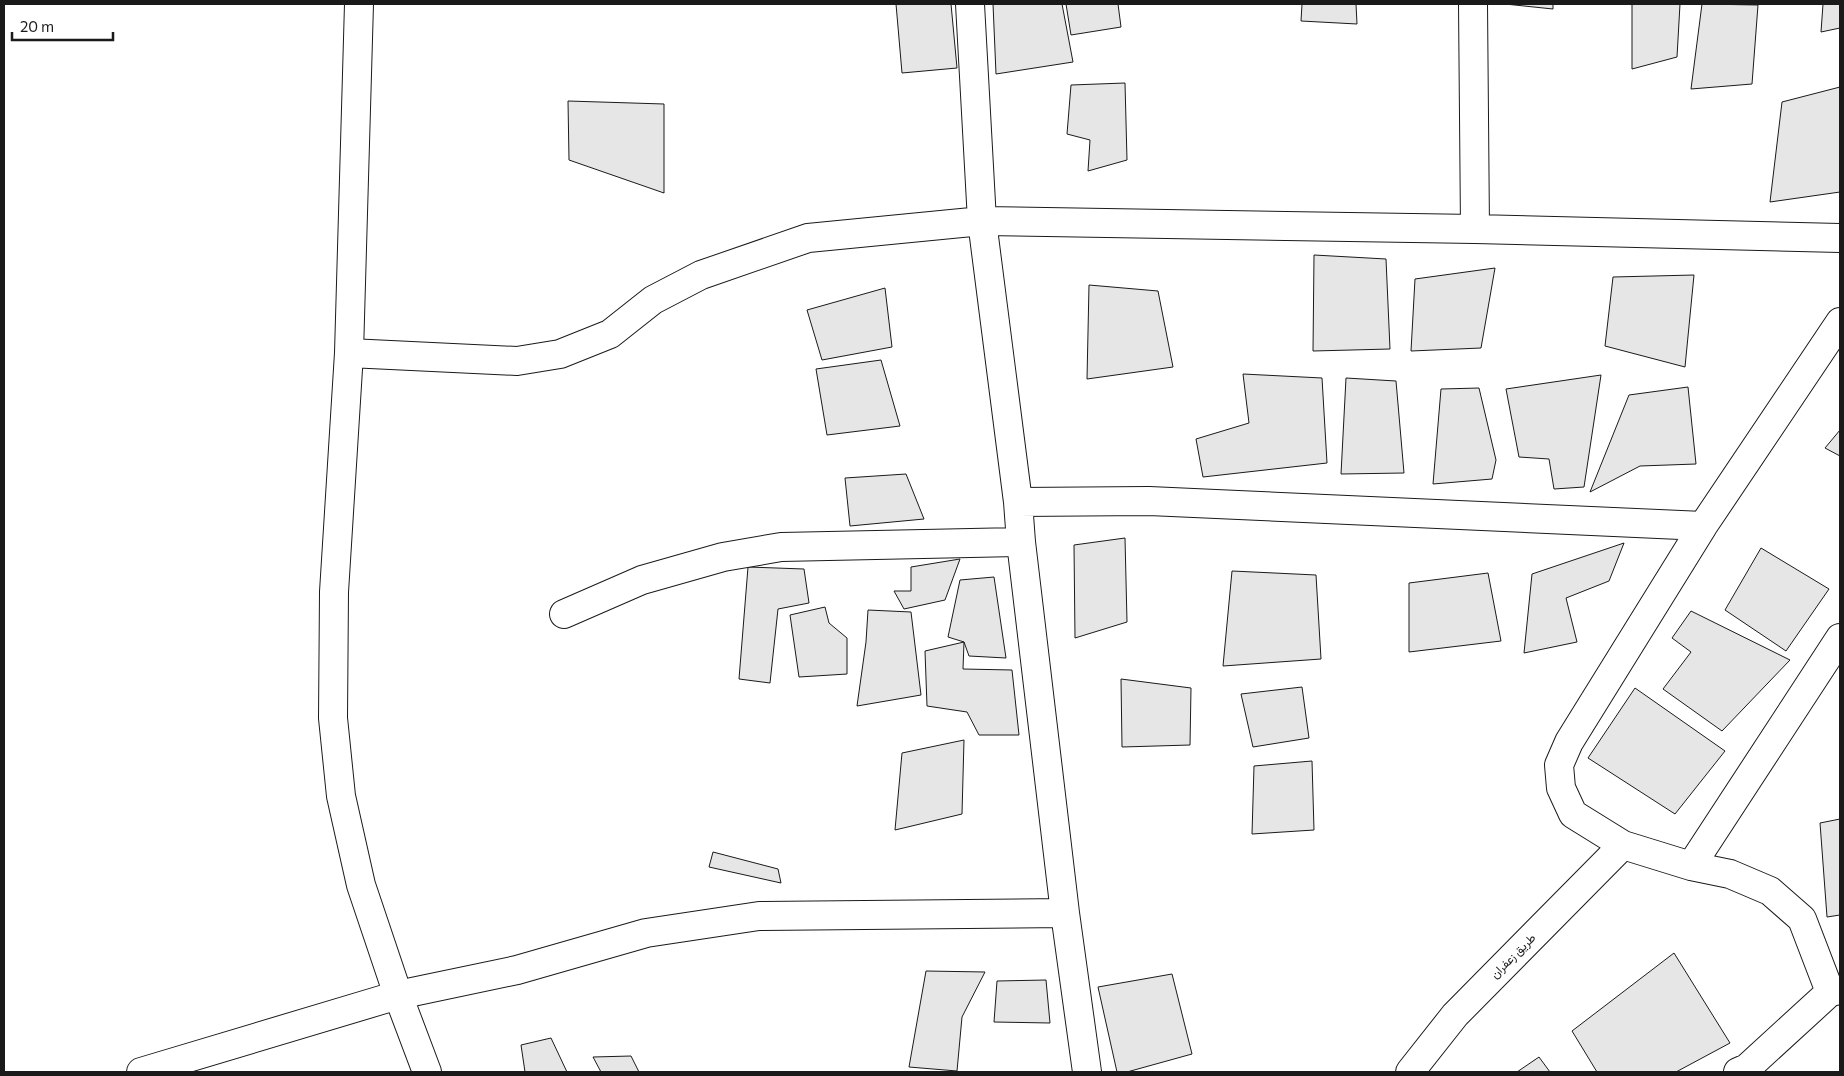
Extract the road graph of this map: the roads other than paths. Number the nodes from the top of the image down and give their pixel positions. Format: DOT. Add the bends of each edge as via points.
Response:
graph roads {
  1 [pos="359,4"];
  2 [pos="970,4"];
  3 [pos="1473,4"];
  4 [pos="982,221"];
  5 [pos="1475,229"];
  6 [pos="1840,238"];
  7 [pos="1840,322"];
  8 [pos="349,353"];
  9 [pos="1018,502"];
  10 [pos="1703,526"];
  11 [pos="1021,542"];
  12 [pos="564,614"];
  13 [pos="1840,638"];
  14 [pos="1623,845"];
  15 [pos="1691,866"];
  16 [pos="1065,912"];
  17 [pos="1835,991"];
  18 [pos="398,995"];
  19 [pos="1744,1071"];
  20 [pos="141,1072"];
  21 [pos="427,1072"];
  22 [pos="1087,1072"];
  23 [pos="1410,1072"];
  1 -- 8 [label="street"];
  2 -- 4 [label="street"];
  3 -- 5 [label="street"];
  4 -- 5 [label="street"];
  4 -- 8 [label="street" via="808,238 700,275 653,300 610,334 560,354 517,361"];
  4 -- 9 [label="street"];
  5 -- 6 [label="street"];
  7 -- 10 [label="street"];
  8 -- 18 [label="street" via="334,592 333,718 341,796 361,885"];
  9 -- 10 [label="street" via="1149,501"];
  9 -- 11 [label="street"];
  10 -- 14 [label="street" via="1569,742 1560,765 1561,788 1573,814"];
  11 -- 12 [label="street" via="781,547 723,557 642,580"];
  11 -- 16 [label="street"];
  13 -- 15 [label="street"];
  14 -- 15 [label="street"];
  14 -- 23 [label="street, طريق زعفران" via="1455,1015"];
  15 -- 17 [label="street" via="1730,874 1770,891 1802,919"];
  16 -- 18 [label="street" via="759,916 646,934 517,970"];
  16 -- 22 [label="street"];
  17 -- 19 [label="street"];
  18 -- 20 [label="street"];
  18 -- 21 [label="street"];
}
